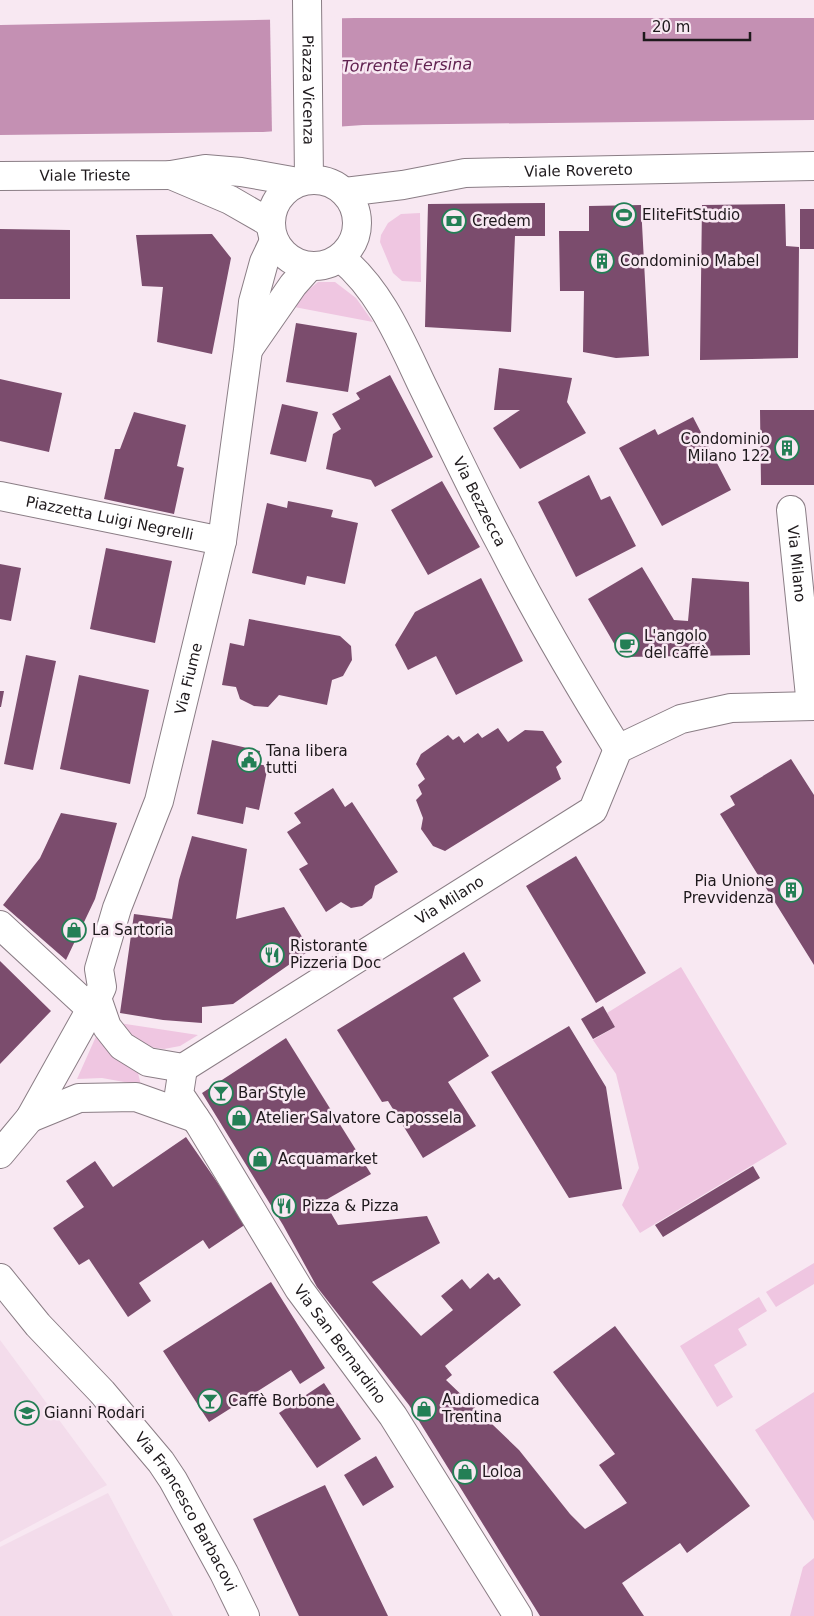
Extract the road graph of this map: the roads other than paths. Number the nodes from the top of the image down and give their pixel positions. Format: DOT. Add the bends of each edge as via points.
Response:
graph roads {
  1 [pos="307,6"];
  2 [pos="814,166"];
  3 [pos="171,175"];
  4 [pos="0,176"];
  5 [pos="303,180"];
  6 [pos="345,192"];
  7 [pos="272,232"];
  8 [pos="341,258"];
  9 [pos="309,266"];
  10 [pos="248,350"];
  11 [pos="0,496"];
  12 [pos="791,510"];
  13 [pos="222,541"];
  14 [pos="813,706"];
  15 [pos="618,749"];
  16 [pos="0,925"];
  17 [pos="95,1004"];
  18 [pos="183,1068"];
  19 [pos="30,1118"];
  20 [pos="196,1118"];
  21 [pos="0,1154"];
  22 [pos="0,1278"];
  23 [pos="244,1616"];
  24 [pos="518,1616"];
  1 -- 5 [label="street, Piazza Vicenza" via="308,138"];
  2 -- 6 [label="street, Viale Rovereto" via="465,173"];
  3 -- 4 [label="street, Viale Trieste"];
  3 -- 5 [label="street, Viale Trieste" via="205,169"];
  3 -- 7 [label="street, Viale Trieste" via="230,200"];
  5 -- 6 [label="street" via="328,181"];
  5 -- 7 [label="street" via="285,190 276,202 270,216"];
  6 -- 8 [label="street" via="357,214 357,230 352,244"];
  7 -- 9 [label="street" via="286,257"];
  7 -- 10 [label="street, Via Fiume" via="252,302"];
  8 -- 9 [label="street" via="330,264"];
  8 -- 15 [label="street, Via Bezzecca" via="375,294 391,322 502,547"];
  9 -- 10 [label="street, Via Fiume"];
  10 -- 13 [label="street, Via Fiume"];
  11 -- 13 [label="street, Piazzetta Luigi Negrelli"];
  12 -- 14 [label="street, Via Milano"];
  13 -- 17 [label="street, Via Fiume" via="159,801 117,908 99,969 102,987"];
  14 -- 15 [label="street, Via Milano" via="731,708 682,719"];
  15 -- 18 [label="street, Via Milano" via="593,810"];
  16 -- 17 [label="street"];
  17 -- 18 [label="street" via="122,1046 148,1062"];
  17 -- 19 [label="street"];
  18 -- 20 [label="street, Via San Bernardino" via="179,1094"];
  19 -- 20 [label="street" via="79,1098 136,1097"];
  19 -- 21 [label="street"];
  20 -- 24 [label="street, Via San Bernardino" via="299,1289 393,1416"];
  22 -- 23 [label="street, Via Francesco Barbacovi" via="161,1462 219,1564"];
}
